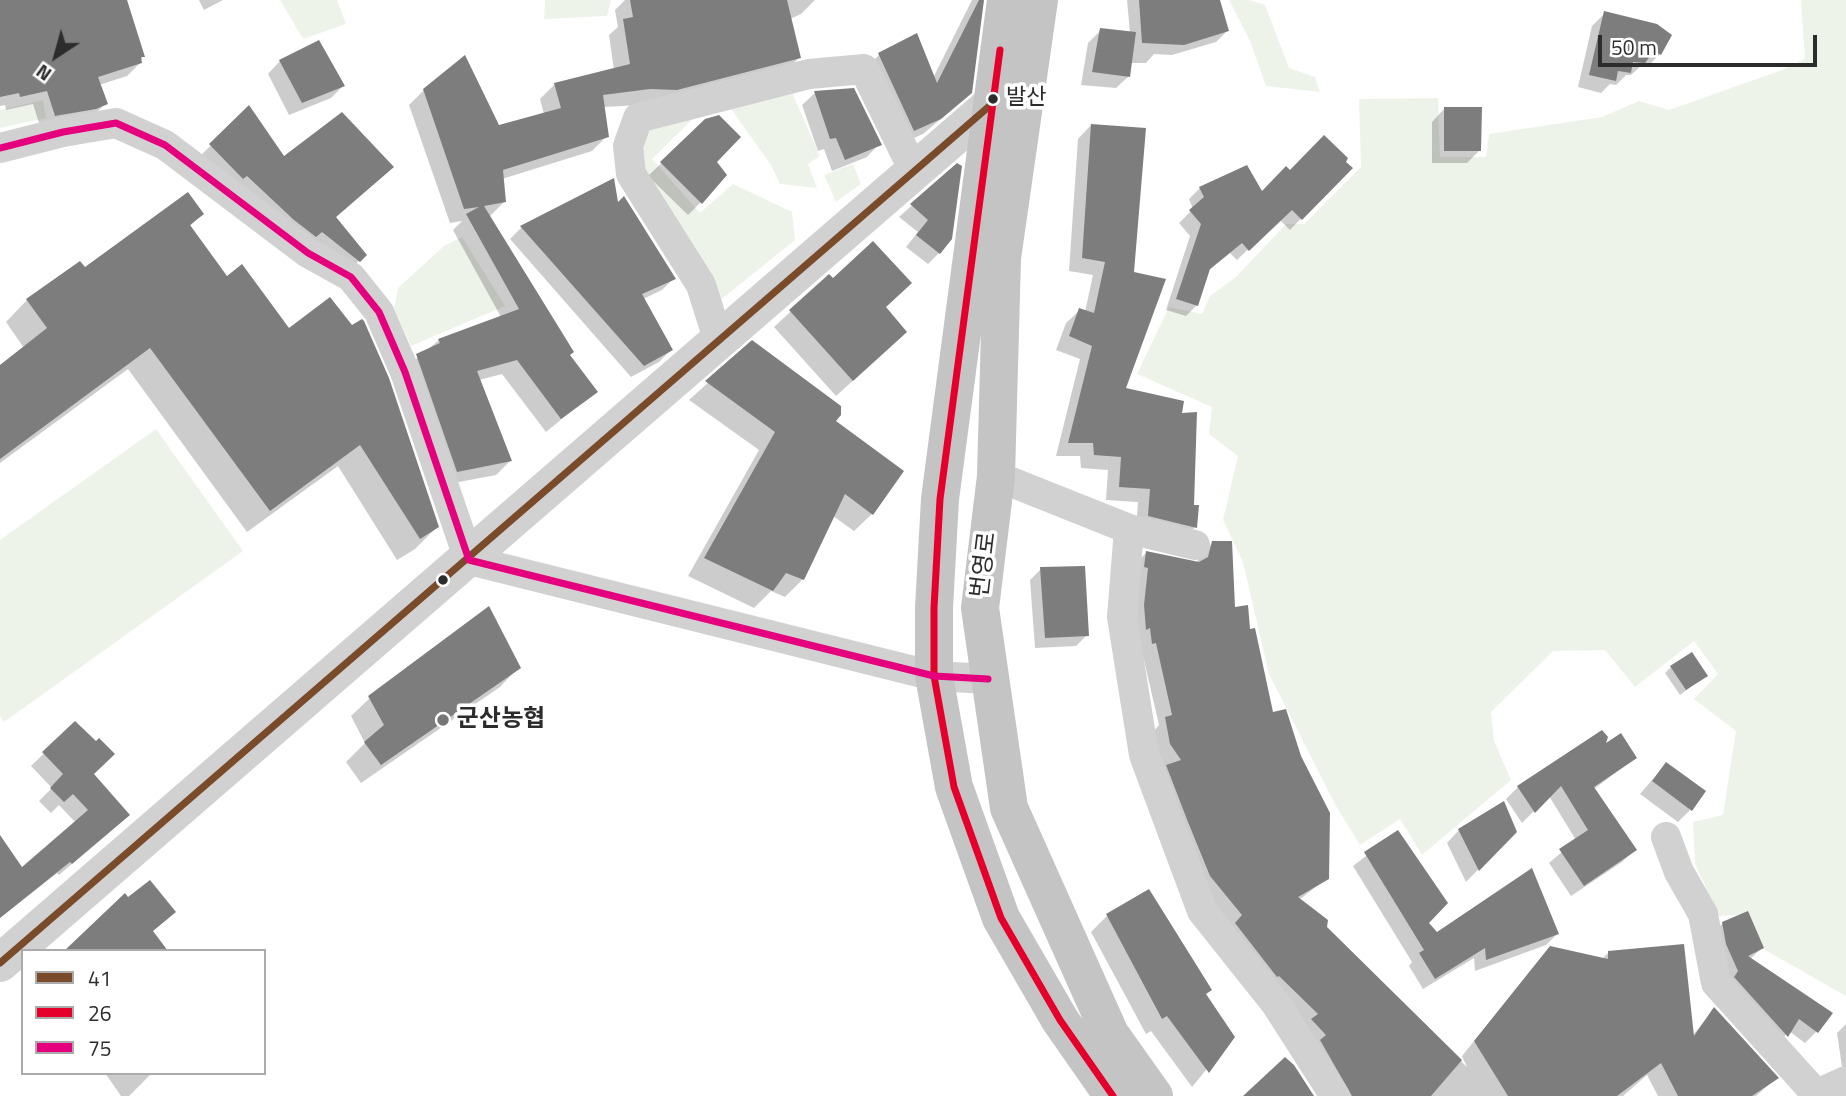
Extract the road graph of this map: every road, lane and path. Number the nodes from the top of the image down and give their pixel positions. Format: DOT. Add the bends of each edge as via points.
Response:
graph roads {
  1 [pos="1006,0"];
  2 [pos="1039,0"];
  3 [pos="993,103"];
  4 [pos="0,149"];
  5 [pos="914,171"];
  6 [pos="719,342"];
  7 [pos="996,476"];
  8 [pos="1129,529"];
  9 [pos="1195,545"];
  10 [pos="469,559"];
  11 [pos="934,676"];
  12 [pos="988,679"];
  13 [pos="1666,837"];
  14 [pos="0,963"];
  15 [pos="1846,1081"];
  16 [pos="1816,1095"];
  17 [pos="1113,1096"];
  18 [pos="1154,1096"];
  19 [pos="1335,1096"];
  1 -- 3 [label="main road, 번영로"];
  2 -- 7 [label="main road, 번영로" via="1002,258"];
  3 -- 5 [label="street"];
  3 -- 11 [label="main road, 번영로" via="940,499"];
  4 -- 10 [label="street" via="116,123 164,145 308,253 351,277 379,312 405,372"];
  5 -- 6 [label="street"];
  5 -- 6 [label="street" via="863,69 809,74 638,118 628,146 631,174 701,285"];
  6 -- 10 [label="street"];
  7 -- 8 [label="street"];
  7 -- 12 [label="main road, 번영로" via="980,608"];
  8 -- 9 [label="street"];
  8 -- 19 [label="street" via="1122,617 1144,755 1202,911 1276,1004"];
  10 -- 11 [label="street"];
  10 -- 14 [label="street"];
  11 -- 12 [label="street"];
  11 -- 17 [label="main road, 번영로" via="954,787 1001,918 1060,1020"];
  12 -- 18 [label="main road, 번영로" via="1009,808 1110,1034"];
  13 -- 16 [label="street" via="1703,914 1716,983"];
  15 -- 16 [label="street"];
}
